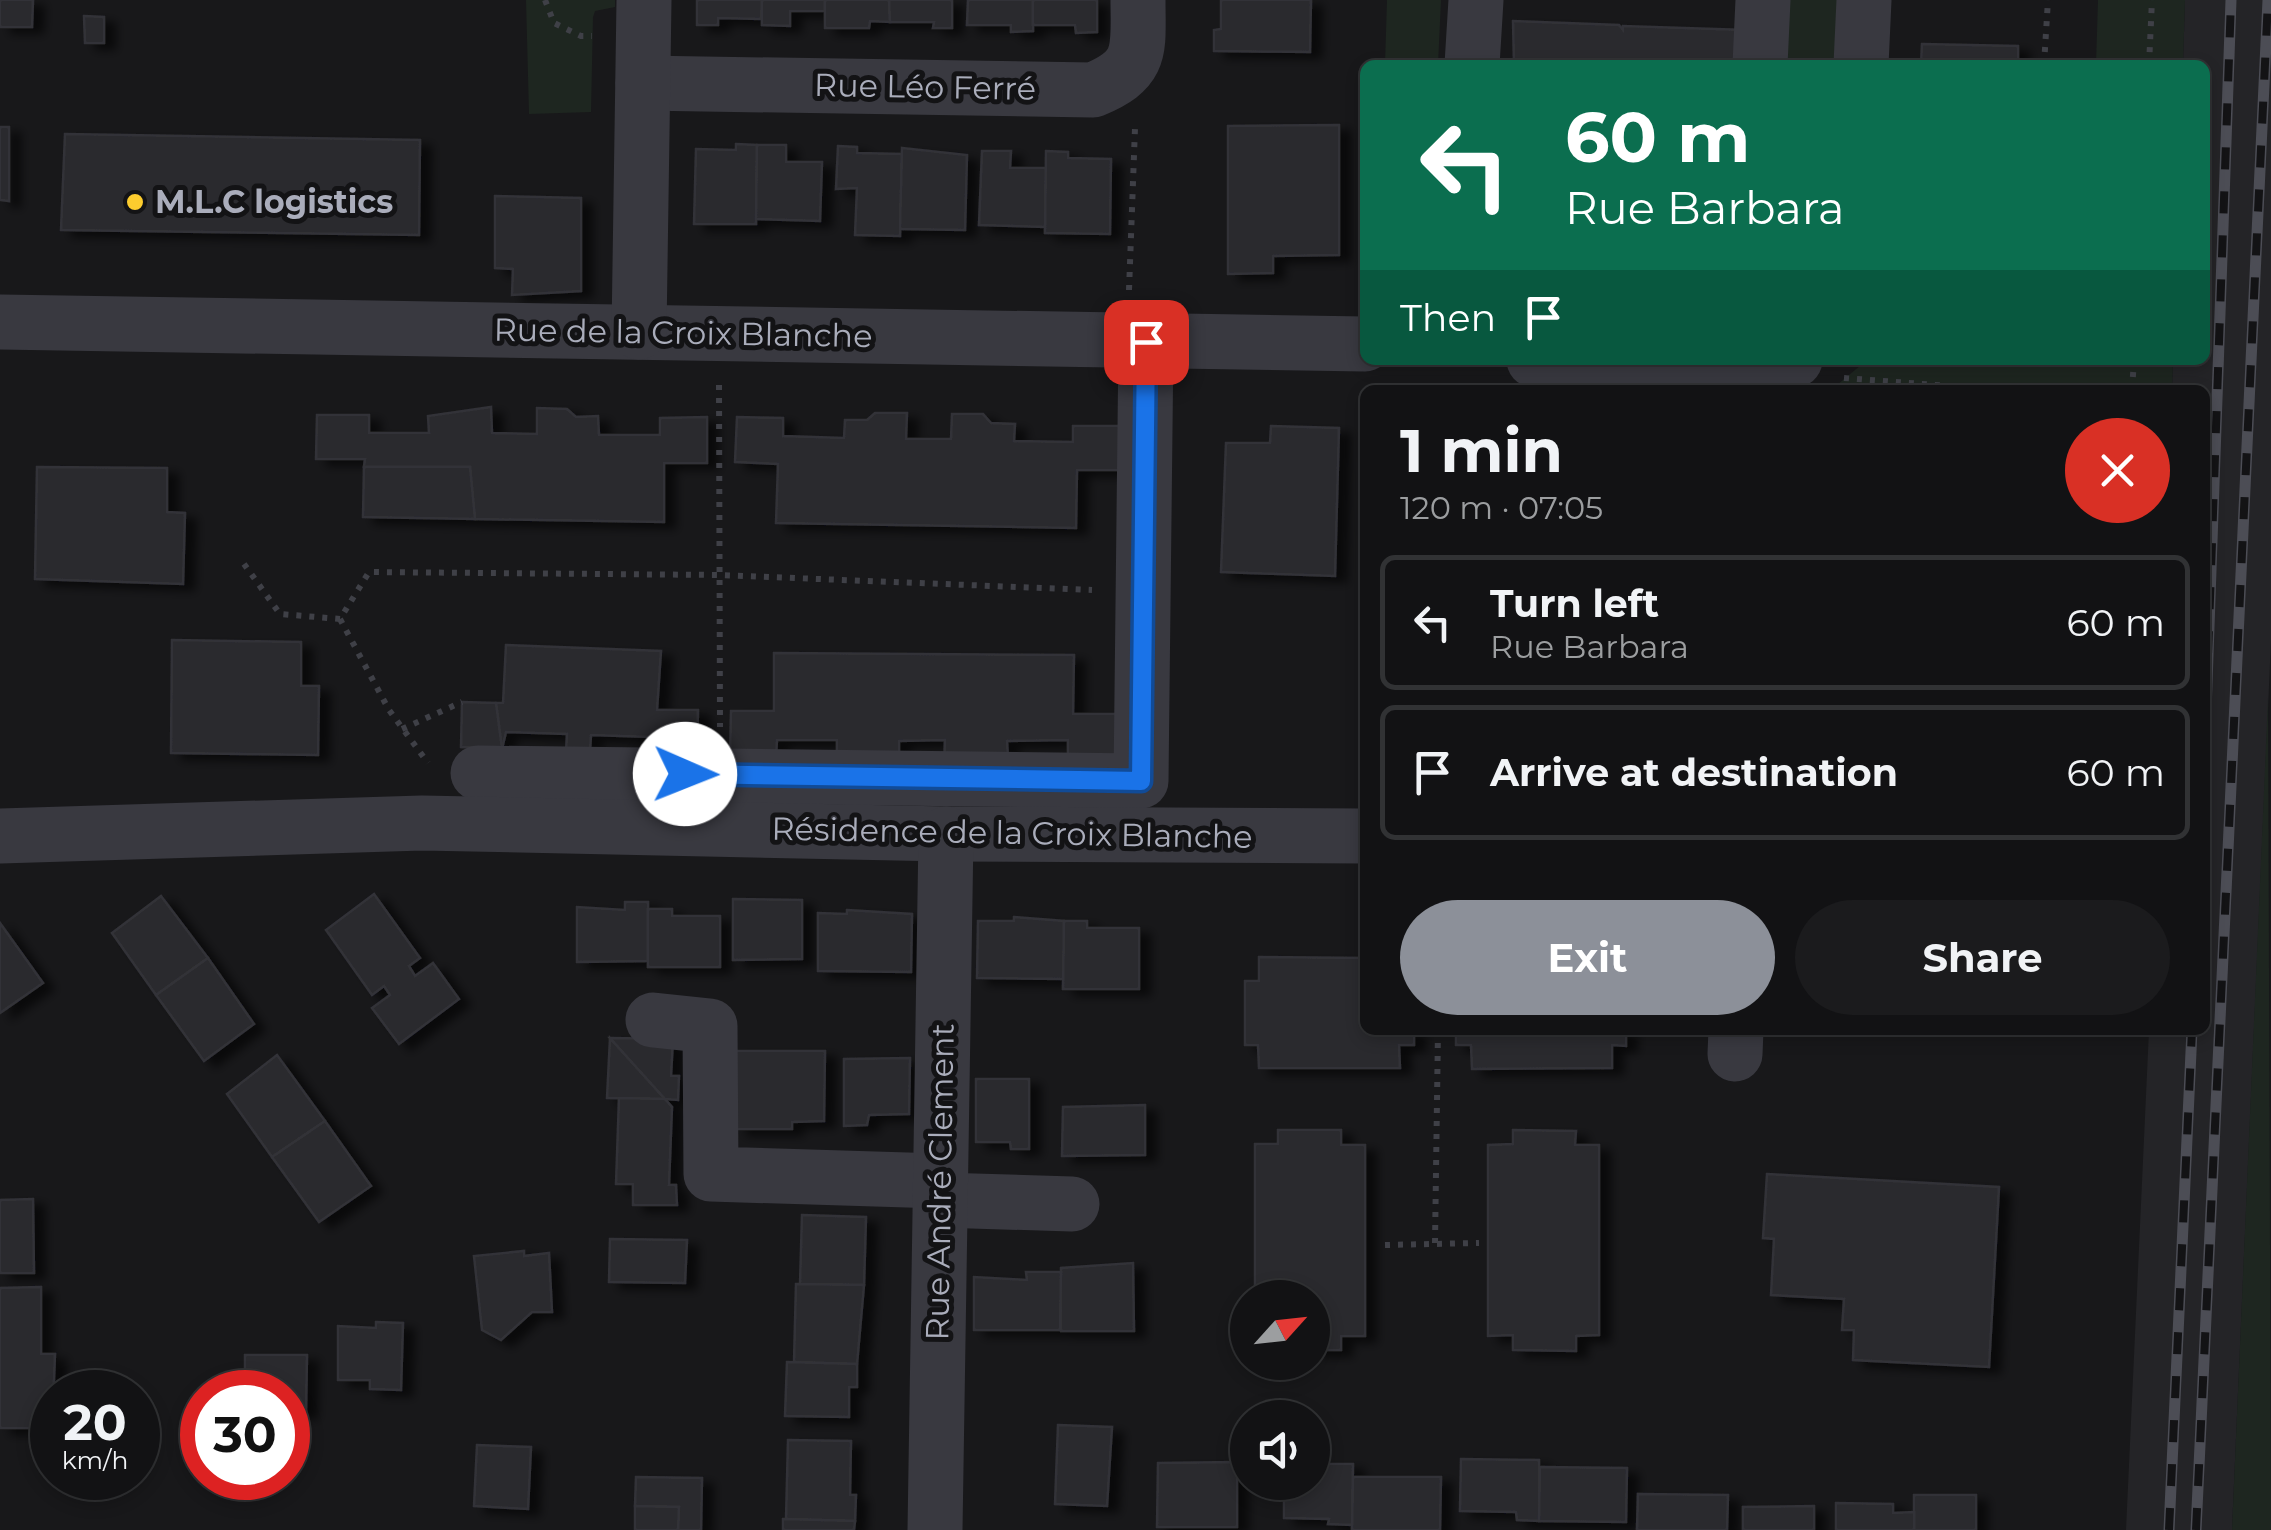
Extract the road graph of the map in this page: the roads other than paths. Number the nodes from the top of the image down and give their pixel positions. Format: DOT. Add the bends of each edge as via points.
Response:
graph roads {
  1 [pos="644,0"];
  2 [pos="1138,0"];
  3 [pos="1476,0"];
  4 [pos="1763,0"];
  5 [pos="1864,0"];
  6 [pos="1472,60"];
  7 [pos="1760,60"];
  8 [pos="1861,60"];
  9 [pos="643,83"];
  10 [pos="0,322"];
  11 [pos="639,332"];
  12 [pos="1137,342"];
  13 [pos="1360,344"];
  14 [pos="1654,365"];
  15 [pos="1773,370"];
  16 [pos="478,773"];
  17 [pos="946,834"];
  18 [pos="0,836"];
  19 [pos="1360,836"];
  20 [pos="652,1020"];
  21 [pos="940,1190"];
  22 [pos="1072,1204"];
  23 [pos="934,1530"];
  1 -- 9 [label="street"];
  2 -- 9 [label="street, Rue Léo Ferré" via="1138,54 1116,81 1094,90"];
  3 -- 6 [label="street"];
  4 -- 7 [label="street"];
  5 -- 8 [label="street"];
  9 -- 11 [label="street"];
  10 -- 11 [label="street, Rue de la Croix Blanche"];
  11 -- 12 [label="street, Rue de la Croix Blanche"];
  12 -- 13 [label="street, Rue de la Croix Blanche"];
  12 -- 16 [label="street" via="1141,781"];
  14 -- 15 [label="street"];
  17 -- 18 [label="street, Résidence de la Croix Blanche" via="422,823"];
  17 -- 19 [label="street, Résidence de la Croix Blanche"];
  17 -- 21 [label="street, Rue André Clement"];
  20 -- 21 [label="street" via="710,1026 711,1174"];
  21 -- 22 [label="street"];
  21 -- 23 [label="street, Rue André Clement"];
}
